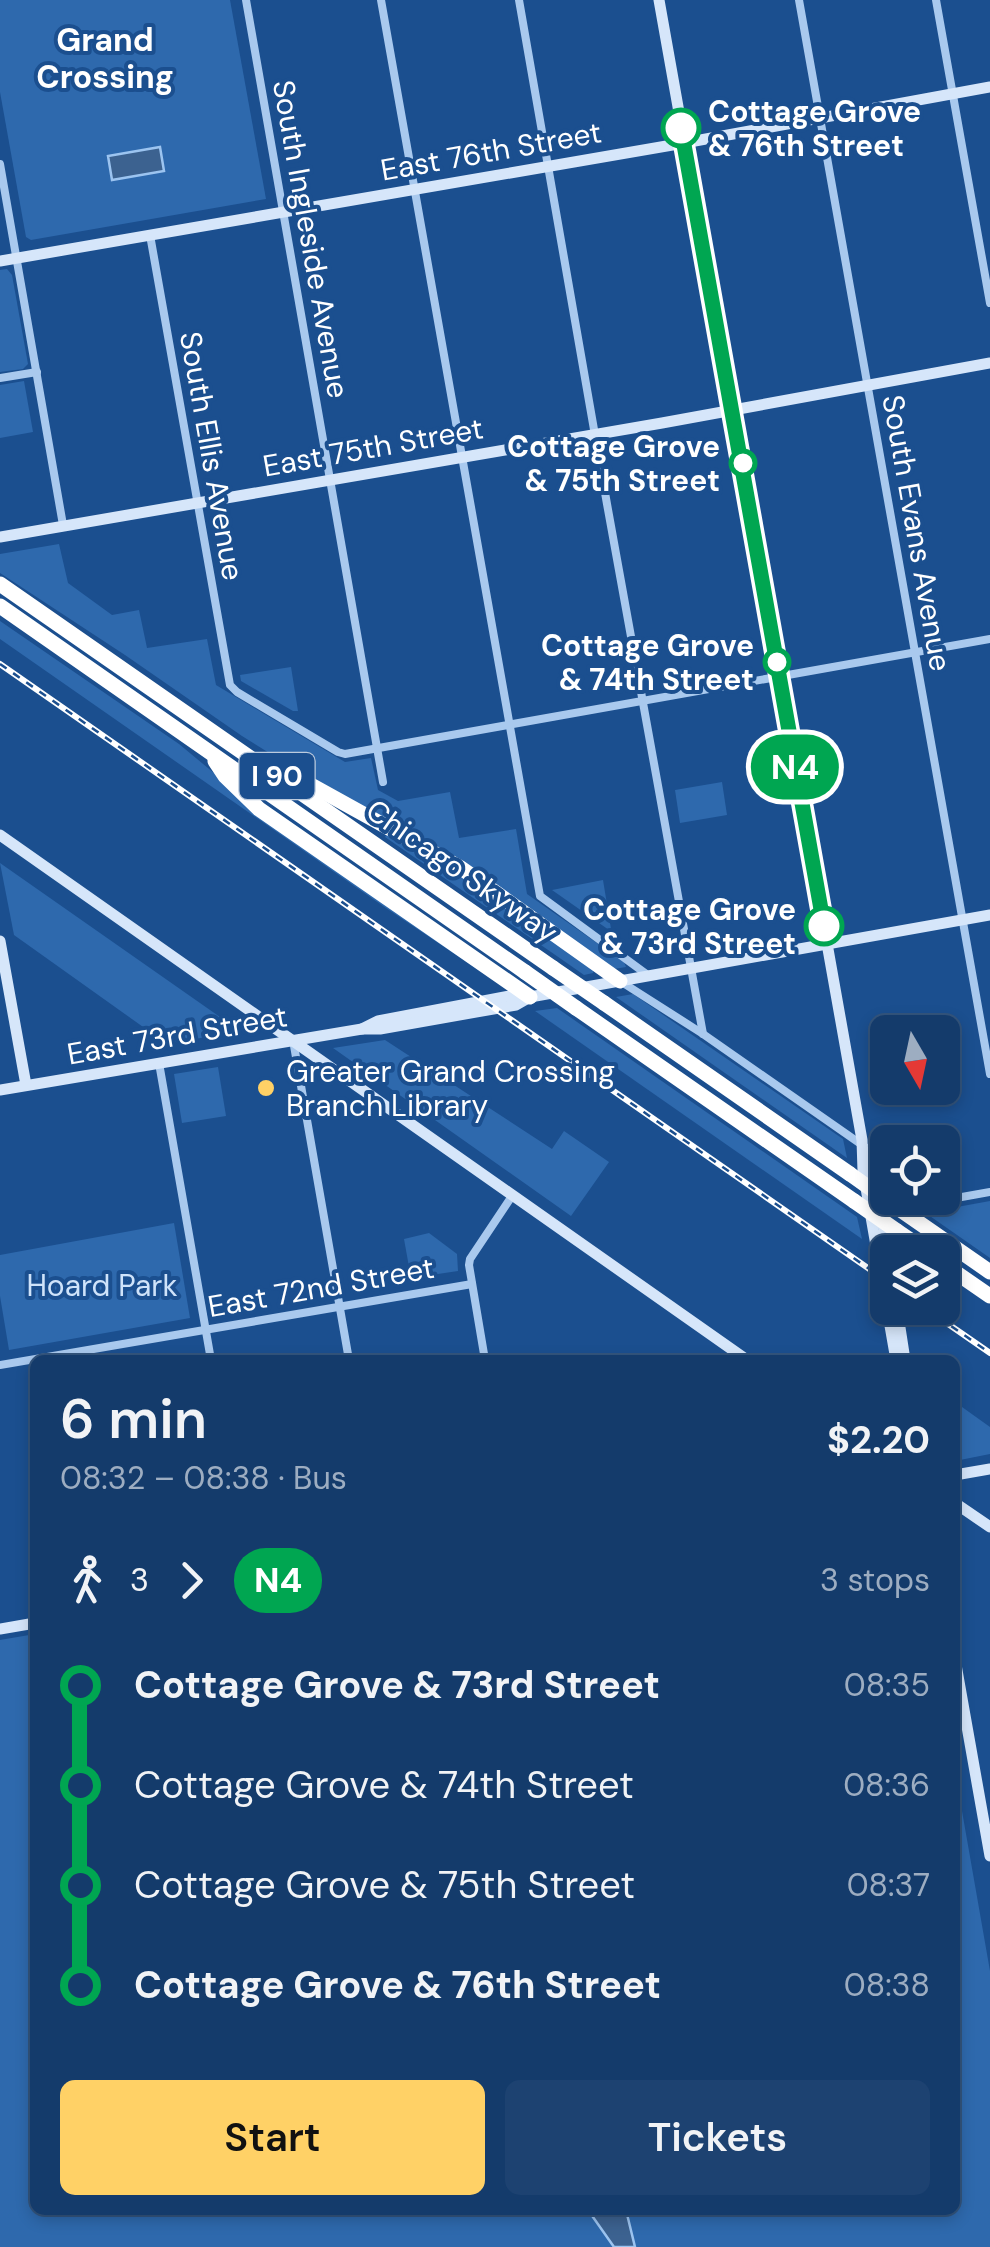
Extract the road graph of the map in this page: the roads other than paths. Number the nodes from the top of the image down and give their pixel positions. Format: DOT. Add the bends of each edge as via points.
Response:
graph roads {
  1 [pos="246,0"];
  2 [pos="381,0"];
  3 [pos="519,0"];
  4 [pos="659,0"];
  5 [pos="799,0"];
  6 [pos="936,0"];
  7 [pos="990,87"];
  8 [pos="952,94"];
  9 [pos="820,118"];
  10 [pos="684,143"];
  11 [pos="0,164"];
  12 [pos="547,166"];
  13 [pos="414,190"];
  14 [pos="283,212"];
  15 [pos="150,235"];
  16 [pos="17,258"];
  17 [pos="0,261"];
  18 [pos="990,303"];
  19 [pos="990,363"];
  20 [pos="37,372"];
  21 [pos="0,378"];
  22 [pos="868,386"];
  23 [pos="733,410"];
  24 [pos="594,434"];
  25 [pos="462,457"];
  26 [pos="330,480"];
  27 [pos="198,502"];
  28 [pos="63,526"];
  29 [pos="0,537"];
  30 [pos="0,584"];
  31 [pos="0,606"];
  32 [pos="990,640"];
  33 [pos="915,653"];
  34 [pos="780,678"];
  35 [pos="643,702"];
  36 [pos="510,725"];
  37 [pos="377,748"];
  38 [pos="210,753"];
  39 [pos="265,768"];
  40 [pos="383,782"];
  41 [pos="0,835"];
  42 [pos="990,915"];
  43 [pos="963,920"];
  44 [pos="0,942"];
  45 [pos="827,945"];
  46 [pos="690,969"];
  47 [pos="649,976"];
  48 [pos="620,981"];
  49 [pos="530,997"];
  50 [pos="703,1034"];
  51 [pos="292,1040"];
  52 [pos="159,1063"];
  53 [pos="990,1074"];
  54 [pos="26,1086"];
  55 [pos="0,1090"];
  56 [pos="864,1148"];
  57 [pos="870,1152"];
  58 [pos="990,1192"];
  59 [pos="512,1196"];
  60 [pos="960,1197"];
  61 [pos="885,1235"];
  62 [pos="903,1235"];
  63 [pos="990,1272"];
  64 [pos="960,1275"];
  65 [pos="472,1284"];
  66 [pos="990,1296"];
  67 [pos="340,1307"];
  68 [pos="900,1325"];
  69 [pos="205,1330"];
  70 [pos="78,1355"];
  71 [pos="209,1355"];
  72 [pos="348,1355"];
  73 [pos="484,1355"];
  74 [pos="740,1355"];
  75 [pos="895,1355"];
  76 [pos="904,1355"];
  77 [pos="30,1362"];
  78 [pos="0,1366"];
  79 [pos="990,1469"];
  80 [pos="960,1474"];
  81 [pos="960,1506"];
  82 [pos="990,1527"];
  83 [pos="30,1623"];
  84 [pos="0,1629"];
  85 [pos="960,1687"];
  86 [pos="990,1856"];
  1 -- 14 [label="street, South Ingleside Avenue"];
  2 -- 13 [label="street"];
  3 -- 12 [label="street"];
  4 -- 10 [label="street"];
  5 -- 9 [label="street, South Evans Avenue"];
  6 -- 8 [label="street"];
  7 -- 8 [label="street, East 76th Street"];
  8 -- 9 [label="street, East 76th Street"];
  8 -- 18 [label="street"];
  9 -- 10 [label="street, East 76th Street"];
  9 -- 22 [label="street, South Evans Avenue"];
  10 -- 12 [label="street, East 76th Street"];
  10 -- 23 [label="street"];
  11 -- 16 [label="street"];
  12 -- 13 [label="street, East 76th Street"];
  12 -- 24 [label="street"];
  13 -- 14 [label="street, East 76th Street"];
  13 -- 25 [label="street"];
  14 -- 15 [label="street, East 76th Street"];
  14 -- 26 [label="street, South Ingleside Avenue"];
  15 -- 16 [label="street, East 76th Street"];
  15 -- 27 [label="street, South Ellis Avenue"];
  16 -- 17 [label="street, East 76th Street"];
  16 -- 20 [label="street"];
  19 -- 22 [label="street, East 75th Street"];
  20 -- 21 [label="street"];
  20 -- 28 [label="street"];
  22 -- 23 [label="street, East 75th Street"];
  22 -- 33 [label="street, South Evans Avenue"];
  23 -- 24 [label="street, East 75th Street"];
  23 -- 34 [label="street"];
  24 -- 25 [label="street, East 75th Street"];
  24 -- 35 [label="street"];
  25 -- 26 [label="street, East 75th Street"];
  25 -- 36 [label="street"];
  26 -- 27 [label="street, East 75th Street"];
  26 -- 37 [label="street, South Ingleside Avenue"];
  27 -- 28 [label="street, East 75th Street"];
  27 -- 37 [label="street, South Ellis Avenue" via="230,685 338,752"];
  28 -- 29 [label="street, East 75th Street"];
  30 -- 39 [label="highway, Chicago Skyway / I 90"];
  31 -- 38 [label="highway, Chicago Skyway / I 90"];
  32 -- 33 [label="street"];
  33 -- 34 [label="street"];
  33 -- 43 [label="street, South Evans Avenue"];
  34 -- 35 [label="street"];
  34 -- 45 [label="street"];
  35 -- 36 [label="street"];
  35 -- 46 [label="street"];
  36 -- 37 [label="street"];
  36 -- 47 [label="street" via="540,896"];
  37 -- 40 [label="street, South Ingleside Avenue"];
  38 -- 49 [label="highway" via="259,809"];
  38 -- 62 [label="highway, Chicago Skyway / I 90, bridge"];
  39 -- 48 [label="highway" via="302,780 433,851"];
  39 -- 63 [label="highway, Chicago Skyway / I 90, bridge"];
  41 -- 51 [label="street"];
  42 -- 43 [label="street, East 73rd Street"];
  43 -- 45 [label="street, East 73rd Street"];
  43 -- 53 [label="street, South Evans Avenue"];
  44 -- 54 [label="street"];
  45 -- 46 [label="street, East 73rd Street"];
  45 -- 56 [label="street"];
  46 -- 47 [label="street, East 73rd Street"];
  46 -- 50 [label="street"];
  47 -- 48 [label="street, East 73rd Street"];
  48 -- 49 [label="street, East 73rd Street"];
  48 -- 50 [label="street"];
  49 -- 51 [label="street, East 73rd Street" via="380,1030"];
  50 -- 56 [label="street"];
  51 -- 52 [label="street, East 73rd Street"];
  51 -- 59 [label="street"];
  51 -- 67 [label="street"];
  52 -- 54 [label="street, East 73rd Street"];
  52 -- 69 [label="street"];
  54 -- 55 [label="street, East 73rd Street"];
  56 -- 57 [label="street"];
  56 -- 61 [label="street"];
  56 -- 75 [label="street"];
  58 -- 60 [label="street"];
  59 -- 65 [label="street" via="470,1258"];
  59 -- 74 [label="street"];
  64 -- 66 [label="highway"];
  65 -- 67 [label="street, East 72nd Street"];
  65 -- 73 [label="street"];
  67 -- 69 [label="street, East 72nd Street"];
  67 -- 72 [label="street"];
  68 -- 76 [label="street"];
  69 -- 70 [label="street, East 72nd Street"];
  69 -- 71 [label="street"];
  77 -- 78 [label="street, East 72nd Street"];
  79 -- 80 [label="street"];
  81 -- 82 [label="street"];
  83 -- 84 [label="street"];
  85 -- 86 [label="street"];
}
